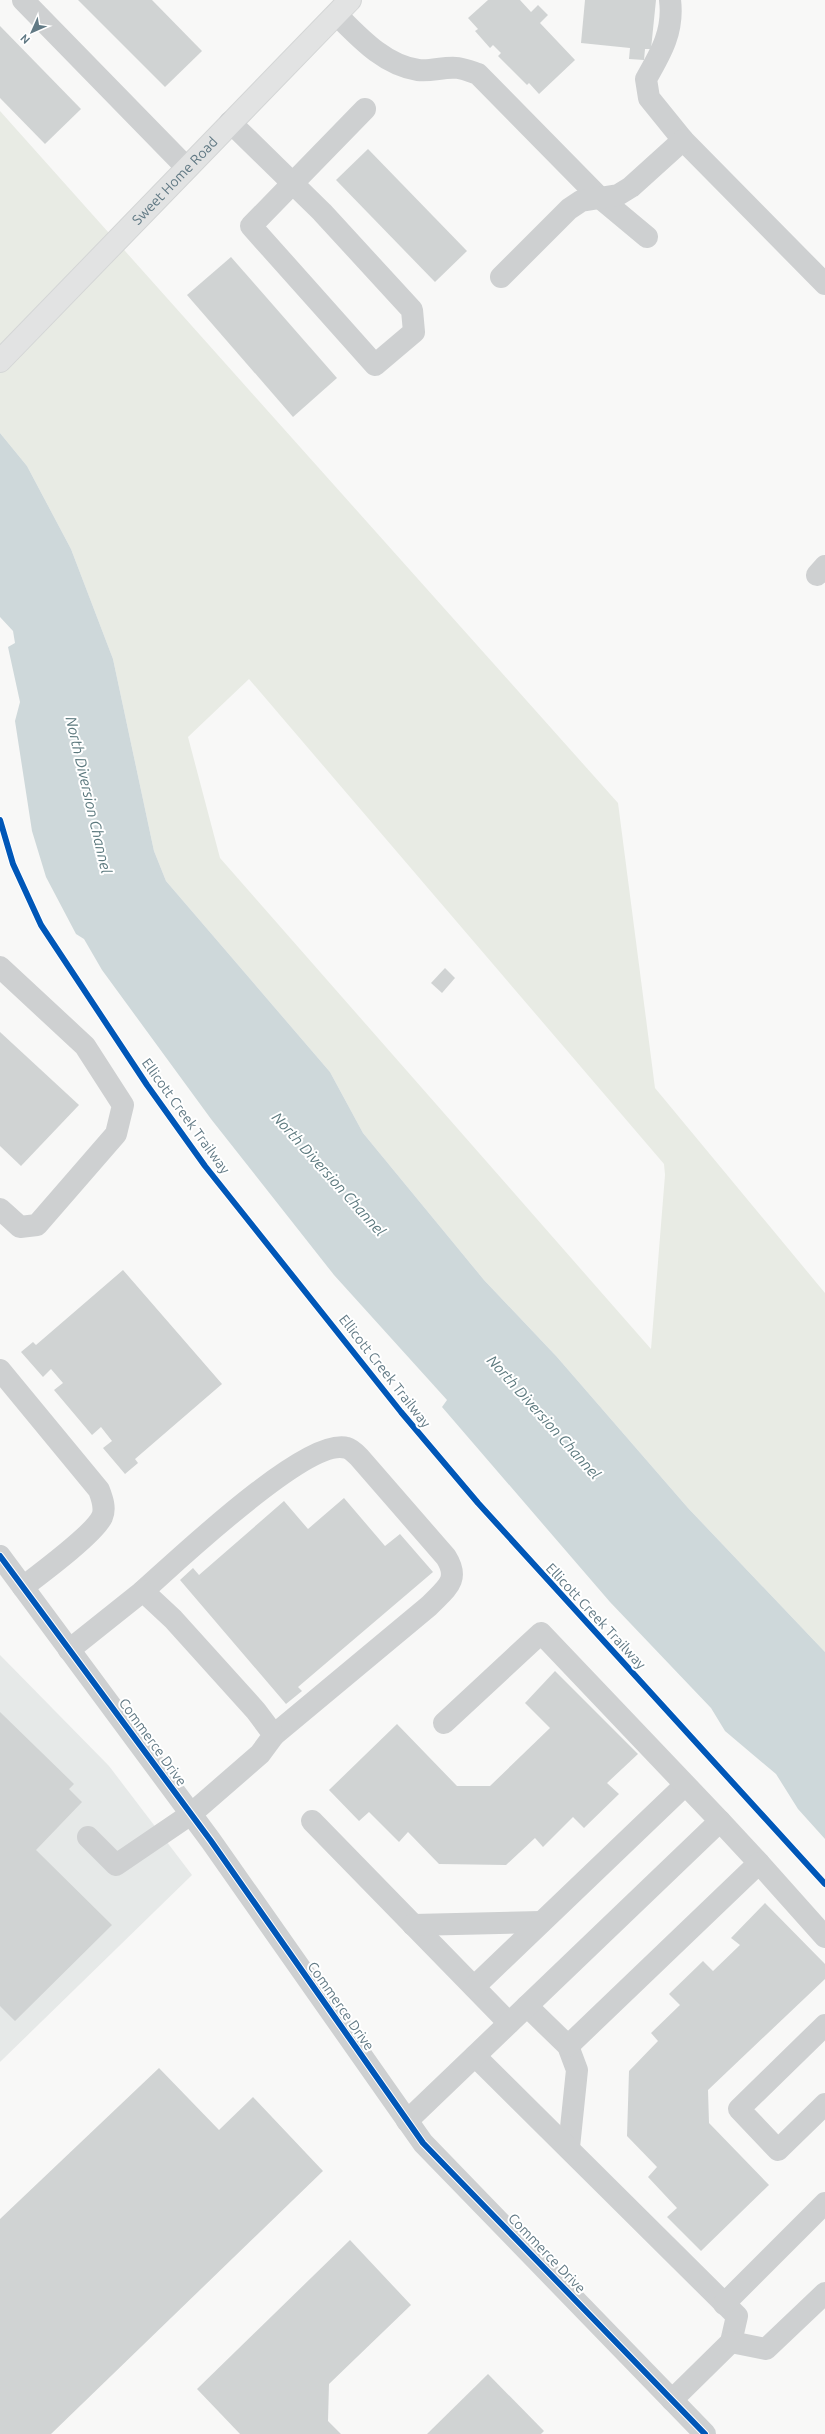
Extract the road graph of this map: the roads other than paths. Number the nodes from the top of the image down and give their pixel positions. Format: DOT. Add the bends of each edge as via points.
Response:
graph roads {
  1 [pos="23,0"];
  2 [pos="670,0"];
  3 [pos="343,7"];
  4 [pos="365,109"];
  5 [pos="230,122"];
  6 [pos="684,140"];
  7 [pos="186,167"];
  8 [pos="292,182"];
  9 [pos="599,197"];
  10 [pos="647,237"];
  11 [pos="501,277"];
  12 [pos="825,284"];
  13 [pos="0,360"];
  14 [pos="0,967"];
  15 [pos="0,1209"];
  16 [pos="0,1370"];
  17 [pos="0,1556"];
  18 [pos="23,1587"];
  19 [pos="143,1591"];
  20 [pos="69,1650"];
  21 [pos="444,1723"];
  22 [pos="274,1735"];
  23 [pos="685,1785"];
  24 [pos="191,1814"];
  25 [pos="312,1821"];
  26 [pos="720,1821"];
  27 [pos="88,1837"];
  28 [pos="759,1863"];
  29 [pos="541,1922"];
  30 [pos="413,1925"];
  31 [pos="825,1937"];
  32 [pos="474,1987"];
  33 [pos="527,2006"];
  34 [pos="509,2023"];
  35 [pos="825,2025"];
  36 [pos="568,2046"];
  37 [pos="475,2056"];
  38 [pos="825,2104"];
  39 [pos="407,2121"];
  40 [pos="569,2147"];
  41 [pos="825,2203"];
  42 [pos="825,2293"];
  43 [pos="724,2304"];
  44 [pos="732,2342"];
  45 [pos="672,2400"];
  46 [pos="705,2434"];
  1 -- 7 [label="street"];
  2 -- 6 [label="street" via="672,13 665,46 646,79 649,98"];
  3 -- 5 [label="main road, Sweet Home Road"];
  3 -- 9 [label="street" via="377,52 396,63 418,70 457,68 478,74"];
  4 -- 8 [label="street"];
  5 -- 7 [label="main road, Sweet Home Road"];
  5 -- 8 [label="street"];
  6 -- 9 [label="street" via="631,188 618,195"];
  6 -- 12 [label="street"];
  7 -- 13 [label="main road, Sweet Home Road"];
  8 -- 8 [label="street" via="412,310 414,332 376,365 252,226"];
  9 -- 10 [label="street"];
  9 -- 11 [label="street" via="581,201 569,209"];
  14 -- 15 [label="street" via="85,1046 123,1105 116,1134 37,1225 20,1227"];
  16 -- 18 [label="street" via="99,1490 104,1503 102,1517 88,1533"];
  17 -- 18 [label="street, Commerce Drive"];
  18 -- 20 [label="street, Commerce Drive"];
  19 -- 20 [label="street"];
  19 -- 22 [label="street" via="173,1619 256,1711"];
  19 -- 22 [label="street" via="273,1479 315,1454 332,1448 346,1448 359,1457 446,1557 453,1569 452,1578 446,1589 429,1606"];
  20 -- 24 [label="street, Commerce Drive"];
  21 -- 23 [label="street" via="541,1633"];
  22 -- 24 [label="street" via="260,1754"];
  23 -- 26 [label="street"];
  23 -- 29 [label="street"];
  24 -- 27 [label="street" via="116,1865"];
  24 -- 39 [label="street, Commerce Drive"];
  25 -- 30 [label="street"];
  26 -- 28 [label="street"];
  26 -- 33 [label="street"];
  28 -- 31 [label="street"];
  28 -- 36 [label="street"];
  29 -- 30 [label="street"];
  29 -- 32 [label="street"];
  30 -- 32 [label="street"];
  32 -- 34 [label="street"];
  33 -- 34 [label="street"];
  33 -- 36 [label="street"];
  34 -- 37 [label="street"];
  35 -- 38 [label="street" via="739,2109 778,2150"];
  36 -- 40 [label="street" via="577,2070"];
  37 -- 39 [label="street"];
  37 -- 40 [label="street"];
  39 -- 45 [label="street, Commerce Drive" via="423,2143"];
  40 -- 43 [label="street"];
  41 -- 43 [label="street"];
  42 -- 44 [label="street" via="766,2349"];
  43 -- 44 [label="street" via="737,2316"];
  44 -- 45 [label="street"];
  45 -- 46 [label="street, Commerce Drive"];
}
